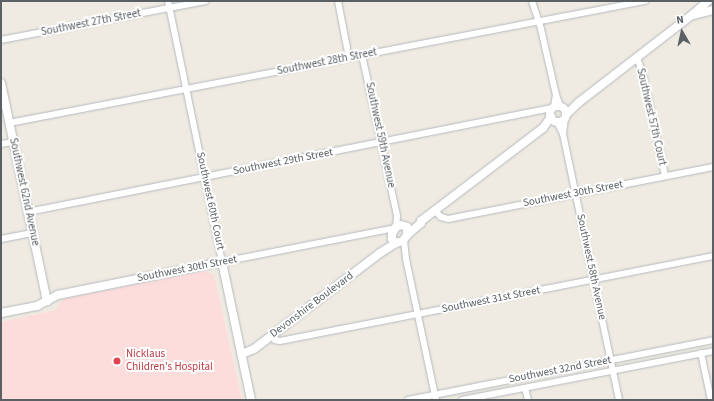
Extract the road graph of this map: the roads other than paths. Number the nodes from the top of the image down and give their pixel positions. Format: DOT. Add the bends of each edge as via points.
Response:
graph roads {
  1 [pos="168,1"];
  2 [pos="205,1"];
  3 [pos="338,1"];
  4 [pos="532,1"];
  5 [pos="645,1"];
  6 [pos="708,1"];
  7 [pos="170,8"];
  8 [pos="713,10"];
  9 [pos="692,16"];
  10 [pos="538,22"];
  11 [pos="1,40"];
  12 [pos="362,55"];
  13 [pos="349,58"];
  14 [pos="637,58"];
  15 [pos="1,83"];
  16 [pos="187,90"];
  17 [pos="557,114"];
  18 [pos="9,123"];
  19 [pos="13,142"];
  20 [pos="381,142"];
  21 [pos="1,144"];
  22 [pos="713,167"];
  23 [pos="665,176"];
  24 [pos="205,177"];
  25 [pos="576,194"];
  26 [pos="435,211"];
  27 [pos="28,212"];
  28 [pos="422,221"];
  29 [pos="400,226"];
  30 [pos="33,233"];
  31 [pos="375,233"];
  32 [pos="1,239"];
  33 [pos="398,239"];
  34 [pos="713,256"];
  35 [pos="222,262"];
  36 [pos="594,280"];
  37 [pos="47,301"];
  38 [pos="1,313"];
  39 [pos="417,314"];
  40 [pos="271,336"];
  41 [pos="713,340"];
  42 [pos="713,351"];
  43 [pos="701,353"];
  44 [pos="242,354"];
  45 [pos="611,360"];
  46 [pos="613,370"];
  47 [pos="525,388"];
  48 [pos="435,397"];
  49 [pos="251,400"];
  50 [pos="408,400"];
  51 [pos="462,400"];
  52 [pos="528,400"];
  53 [pos="619,400"];
  54 [pos="711,400"];
  1 -- 7 [label="street, Southwest 60th Court"];
  2 -- 7 [label="street, Southwest 27th Street"];
  3 -- 13 [label="street"];
  4 -- 10 [label="street"];
  5 -- 10 [label="street, Southwest 28th Street"];
  6 -- 9 [label="street, Devonshire Boulevard"];
  7 -- 11 [label="street, Southwest 27th Street"];
  7 -- 16 [label="street, Southwest 60th Court"];
  8 -- 9 [label="street, Devonshire Boulevard"];
  9 -- 14 [label="street, Devonshire Boulevard"];
  10 -- 12 [label="street, Southwest 28th Street"];
  10 -- 17 [label="street" via="556,95"];
  12 -- 13 [label="street, Southwest 28th Street"];
  12 -- 20 [label="street, Southwest 59th Avenue"];
  13 -- 16 [label="street, Southwest 28th Street"];
  14 -- 17 [label="street, Devonshire Boulevard" via="578,102"];
  14 -- 23 [label="street, Southwest 57th Court"];
  15 -- 18 [label="street, Southwest 62nd Avenue"];
  16 -- 18 [label="street, Southwest 28th Street"];
  16 -- 24 [label="street, Southwest 60th Court"];
  17 -- 20 [label="street, Southwest 29th Street" via="538,112"];
  17 -- 25 [label="street, Southwest 58th Avenue"];
  17 -- 26 [label="street, Devonshire Boulevard" via="543,128"];
  18 -- 19 [label="street, Southwest 62nd Avenue"];
  19 -- 21 [label="street"];
  19 -- 27 [label="street, Southwest 62nd Avenue"];
  20 -- 24 [label="street, Southwest 29th Street"];
  20 -- 29 [label="street, Southwest 59th Avenue"];
  22 -- 23 [label="street, Southwest 30th Street"];
  23 -- 25 [label="street, Southwest 30th Street"];
  24 -- 27 [label="street, Southwest 29th Street"];
  24 -- 35 [label="street, Southwest 60th Court"];
  25 -- 26 [label="street, Southwest 30th Street" via="448,219"];
  25 -- 36 [label="street, Southwest 58th Avenue"];
  26 -- 28 [label="street, Devonshire Boulevard"];
  27 -- 30 [label="street, Southwest 62nd Avenue"];
  28 -- 29 [label="street, Devonshire Boulevard"];
  28 -- 33 [label="street, Devonshire Boulevard"];
  29 -- 31 [label="street, Southwest 30th Street"];
  29 -- 33 [label="street"];
  29 -- 33 [label="street"];
  30 -- 32 [label="street"];
  30 -- 37 [label="street, Southwest 62nd Avenue"];
  31 -- 33 [label="street, Southwest 30th Street" via="387,233"];
  31 -- 35 [label="street, Southwest 30th Street"];
  33 -- 39 [label="street" via="406,259"];
  33 -- 40 [label="street, Devonshire Boulevard"];
  34 -- 36 [label="street, Southwest 31st Street"];
  35 -- 37 [label="street, Southwest 30th Street" via="58,295"];
  35 -- 44 [label="street, Southwest 60th Court"];
  36 -- 39 [label="street, Southwest 31st Street"];
  36 -- 45 [label="street, Southwest 58th Avenue"];
  37 -- 38 [label="street, Southwest 30th Street" via="37,306"];
  39 -- 40 [label="street, Southwest 31st Street" via="280,341"];
  39 -- 48 [label="street"];
  40 -- 44 [label="street, Devonshire Boulevard" via="254,349"];
  41 -- 45 [label="street, Southwest 32nd Street"];
  42 -- 43 [label="street, Southwest 32nd Street"];
  43 -- 46 [label="street, Southwest 32nd Street"];
  43 -- 54 [label="street"];
  44 -- 49 [label="street, Southwest 60th Court"];
  45 -- 46 [label="street, Southwest 58th Avenue"];
  45 -- 48 [label="street, Southwest 32nd Street"];
  46 -- 47 [label="street, Southwest 32nd Street"];
  46 -- 53 [label="street, Southwest 58th Avenue"];
  47 -- 51 [label="street, Southwest 32nd Street"];
  47 -- 52 [label="street"];
  48 -- 50 [label="street, Southwest 32nd Street"];
}
